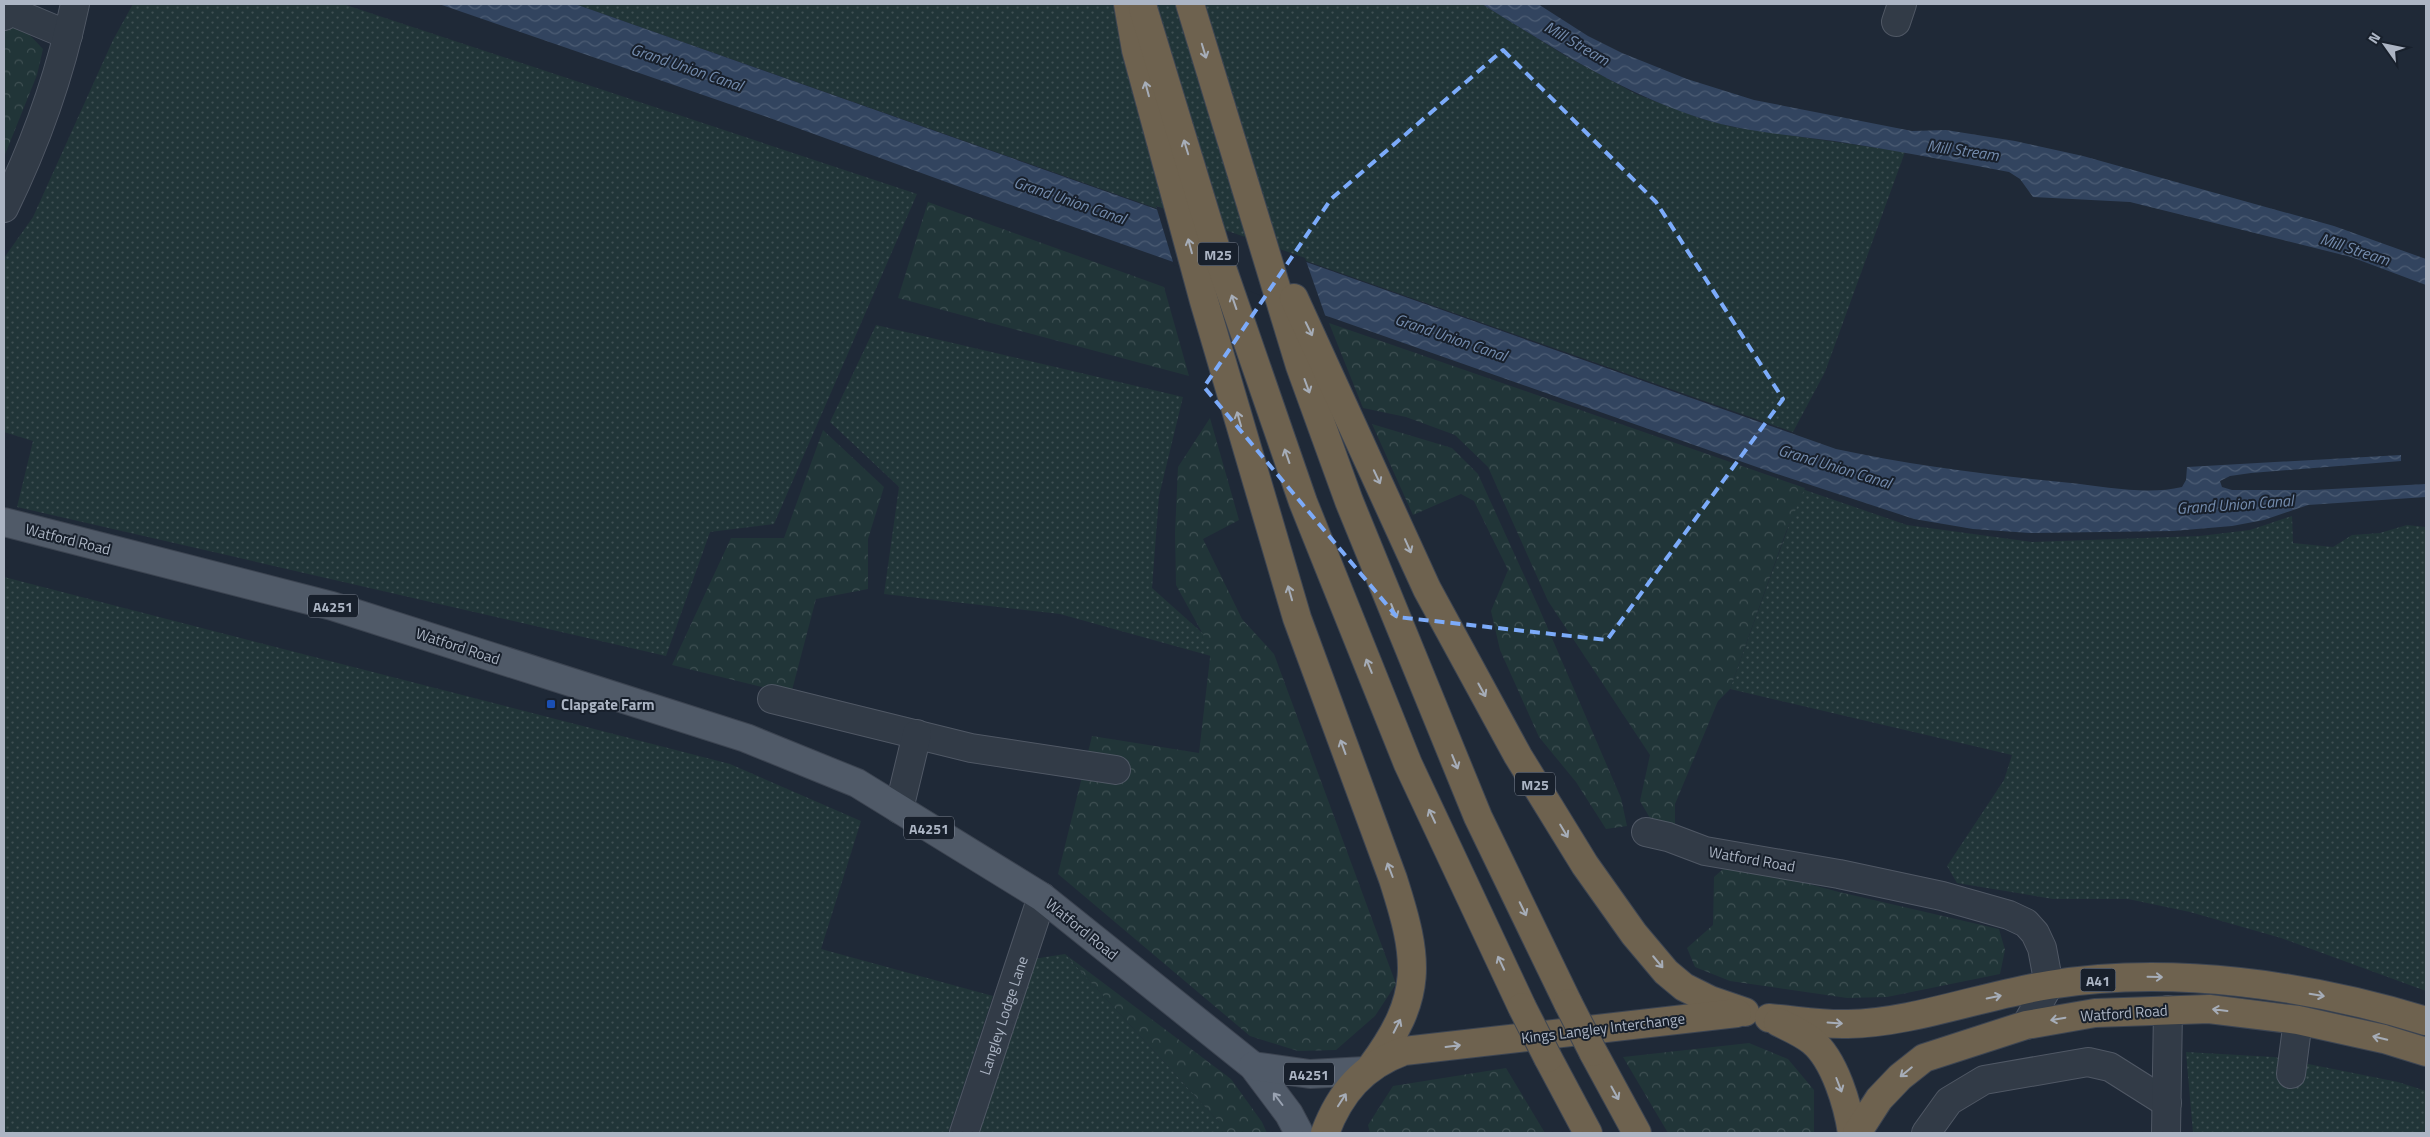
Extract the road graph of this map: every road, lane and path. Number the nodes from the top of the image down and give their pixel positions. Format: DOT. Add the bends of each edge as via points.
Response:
graph roads {
  1 [pos="75,4"];
  2 [pos="86,4"];
  3 [pos="1128,4"];
  4 [pos="1142,4"];
  5 [pos="1190,4"];
  6 [pos="5,10"];
  7 [pos="68,35"];
  8 [pos="4,208"];
  9 [pos="1257,222"];
  10 [pos="4,522"];
  11 [pos="772,699"];
  12 [pos="917,734"];
  13 [pos="1116,770"];
  14 [pos="899,810"];
  15 [pos="1646,832"];
  16 [pos="1042,897"];
  17 [pos="2049,985"];
  18 [pos="2168,1010"];
  19 [pos="1757,1015"];
  20 [pos="2298,1020"];
  21 [pos="2426,1021"];
  22 [pos="2026,1025"];
  23 [pos="2426,1052"];
  24 [pos="1253,1066"];
  25 [pos="1368,1069"];
  26 [pos="2291,1074"];
  27 [pos="2167,1103"];
  28 [pos="964,1133"];
  29 [pos="1299,1133"];
  30 [pos="1325,1133"];
  31 [pos="1588,1133"];
  32 [pos="1637,1133"];
  33 [pos="1852,1133"];
  34 [pos="1858,1133"];
  35 [pos="1926,1133"];
  36 [pos="2166,1133"];
  1 -- 7 [label="street"];
  2 -- 7 [label="street"];
  25 -- 3 [label="highway, M25, one-way" via="1386,1046 1405,1009 1412,984 1413,955 1406,920 1297,618 1204,301 1136,50"];
  31 -- 4 [label="highway, M25, one-way, bridge" via="1522,1007 1408,764 1303,502 1219,259"];
  5 -- 9 [label="highway, M25, one-way"];
  6 -- 7 [label="street"];
  7 -- 8 [label="street" via="45,115"];
  9 -- 19 [label="highway, M25, one-way" via="1427,589 1518,756 1585,865 1634,934 1666,972 1684,987 1710,1000"];
  9 -- 32 [label="highway, M25, one-way, bridge" via="1300,366 1350,501 1478,817 1568,1003"];
  10 -- 14 [label="main road, Watford Road / A4251" via="332,606 746,738 857,783"];
  11 -- 12 [label="street"];
  12 -- 13 [label="street" via="971,748"];
  12 -- 14 [label="street"];
  14 -- 16 [label="main road, Watford Road / A4251"];
  15 -- 17 [label="street, Watford Road" via="1705,851 1839,874 1942,896 2009,915 2026,923 2035,933 2042,948"];
  16 -- 24 [label="main road, Watford Road / A4251"];
  16 -- 28 [label="street, Langley Lodge Lane"];
  19 -- 17 [label="highway, A41, one-way" via="1848,1024 1895,1018"];
  17 -- 21 [label="highway, A41, one-way" via="2156,976 2237,983 2347,999"];
  17 -- 22 [label="street"];
  20 -- 18 [label="highway, Watford Road / A41, one-way" via="2209,1009"];
  18 -- 22 [label="highway, Watford Road / A41, one-way" via="2096,1013"];
  18 -- 27 [label="street"];
  25 -- 19 [label="highway, Kings Langley Interchange, one-way" via="1404,1051"];
  19 -- 33 [label="highway, one-way" via="1793,1029 1814,1042 1836,1076 1850,1114"];
  23 -- 20 [label="highway, Watford Road / A41, one-way"];
  20 -- 26 [label="street"];
  22 -- 34 [label="highway, Watford Road / A41, one-way" via="1924,1058 1900,1076 1879,1099"];
  24 -- 25 [label="main road, A4251" via="1310,1074"];
  29 -- 24 [label="main road, Watford Road / A4251, one-way" via="1289,1114"];
  30 -- 25 [label="highway, Kings Langley Interchange, one-way" via="1344,1095"];
  27 -- 35 [label="street" via="2110,1067 2088,1062 1984,1080 1949,1101"];
  27 -- 36 [label="street"];
}
